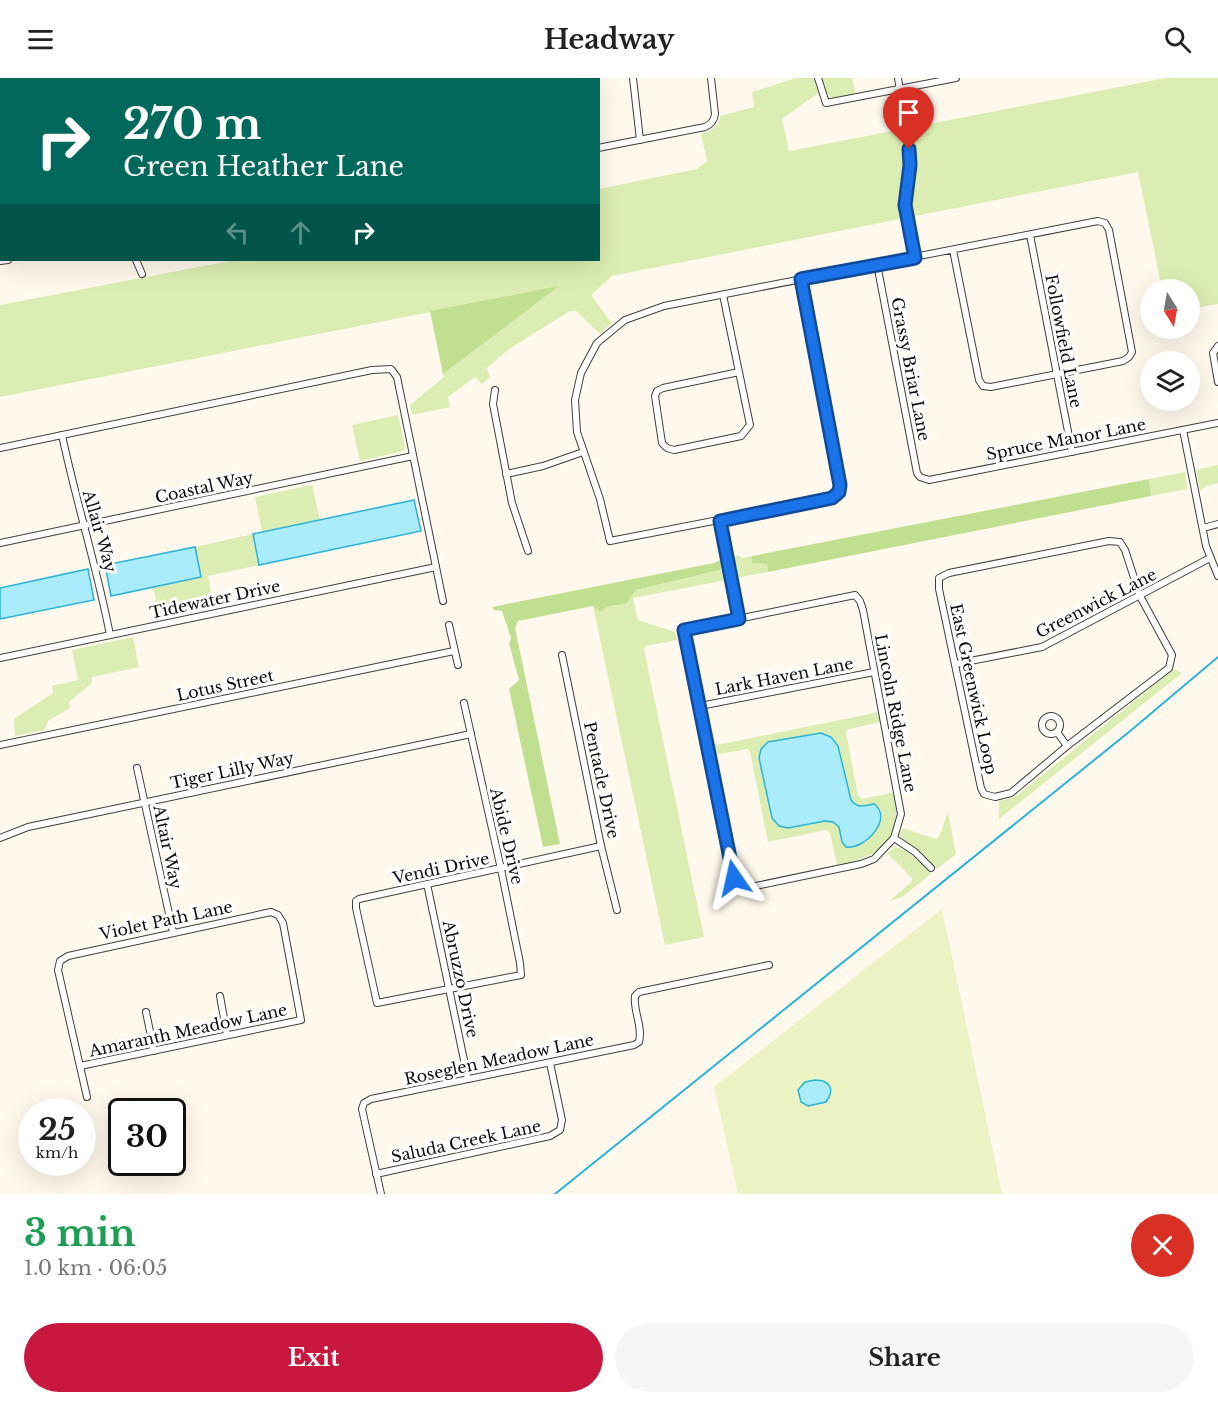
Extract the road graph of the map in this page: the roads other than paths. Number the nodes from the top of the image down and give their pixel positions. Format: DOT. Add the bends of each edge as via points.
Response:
graph roads {
  1 [pos="633,78"];
  2 [pos="711,78"];
  3 [pos="818,78"];
  4 [pos="898,78"];
  5 [pos="956,78"];
  6 [pos="900,89"];
  7 [pos="640,140"];
  8 [pos="600,148"];
  9 [pos="1030,235"];
  10 [pos="953,250"];
  11 [pos="915,258"];
  12 [pos="136,261"];
  13 [pos="877,264"];
  14 [pos="142,274"];
  15 [pos="801,279"];
  16 [pos="723,295"];
  17 [pos="1218,346"];
  18 [pos="739,372"];
  19 [pos="1057,374"];
  20 [pos="1218,382"];
  21 [pos="495,390"];
  22 [pos="1218,423"];
  23 [pos="1184,430"];
  24 [pos="62,435"];
  25 [pos="0,448"];
  26 [pos="583,452"];
  27 [pos="1072,452"];
  28 [pos="413,456"];
  29 [pos="506,474"];
  30 [pos="920,477"];
  31 [pos="720,521"];
  32 [pos="1218,525"];
  33 [pos="85,526"];
  34 [pos="1203,528"];
  35 [pos="0,543"];
  36 [pos="528,551"];
  37 [pos="1210,558"];
  38 [pos="436,567"];
  39 [pos="1218,576"];
  40 [pos="1140,596"];
  41 [pos="443,601"];
  42 [pos="739,619"];
  43 [pos="449,625"];
  44 [pos="110,634"];
  45 [pos="454,651"];
  46 [pos="562,655"];
  47 [pos="0,658"];
  48 [pos="954,664"];
  49 [pos="458,665"];
  50 [pos="874,672"];
  51 [pos="464,703"];
  52 [pos="700,706"];
  53 [pos="1057,732"];
  54 [pos="471,734"];
  55 [pos="0,745"];
  56 [pos="1067,746"];
  57 [pos="137,768"];
  58 [pos="144,802"];
  59 [pos="0,838"];
  60 [pos="894,838"];
  61 [pos="602,846"];
  62 [pos="931,868"];
  63 [pos="501,869"];
  64 [pos="428,884"];
  65 [pos="617,910"];
  66 [pos="173,932"];
  67 [pos="769,965"];
  68 [pos="449,990"];
  69 [pos="220,996"];
  70 [pos="146,1012"];
  71 [pos="301,1020"];
  72 [pos="228,1035"];
  73 [pos="154,1051"];
  74 [pos="550,1063"];
  75 [pos="80,1066"];
  76 [pos="468,1079"];
  77 [pos="87,1097"];
  78 [pos="376,1174"];
  79 [pos="381,1194"];
  1 -- 7 [label="street"];
  2 -- 7 [label="street" via="714,120 705,127"];
  3 -- 6 [label="street" via="826,103"];
  4 -- 6 [label="street"];
  5 -- 6 [label="street"];
  6 -- 11 [label="street" via="910,165 905,205"];
  7 -- 8 [label="street"];
  9 -- 10 [label="street"];
  9 -- 19 [label="street, Followfield Lane"];
  9 -- 19 [label="street" via="1098,221 1110,230 1132,352 1124,361"];
  10 -- 11 [label="street"];
  10 -- 19 [label="street" via="983,386"];
  11 -- 13 [label="street"];
  12 -- 14 [label="street"];
  13 -- 15 [label="street"];
  13 -- 30 [label="street, Grassy Briar Lane"];
  15 -- 16 [label="street"];
  15 -- 31 [label="street" via="839,492 832,498"];
  16 -- 18 [label="street"];
  16 -- 26 [label="street" via="664,306 626,320 597,343 581,373 575,400"];
  17 -- 20 [label="street" via="1213,353"];
  18 -- 18 [label="street" via="750,425 741,436 674,450 662,443 657,391"];
  19 -- 27 [label="street, Followfield Lane"];
  21 -- 29 [label="street" via="493,404"];
  22 -- 23 [label="street, Spruce Manor Lane"];
  23 -- 27 [label="street, Spruce Manor Lane"];
  23 -- 34 [label="street"];
  24 -- 25 [label="street"];
  24 -- 28 [label="street" via="391,369 397,377"];
  24 -- 33 [label="street, Allair Way"];
  26 -- 29 [label="street"];
  26 -- 31 [label="street" via="610,541"];
  27 -- 30 [label="street, Spruce Manor Lane" via="929,480"];
  28 -- 33 [label="street, Coastal Way"];
  28 -- 38 [label="street"];
  29 -- 36 [label="street" via="516,520"];
  31 -- 42 [label="street"];
  32 -- 34 [label="street"];
  33 -- 35 [label="street, Coastal Way"];
  33 -- 44 [label="street, Allair Way"];
  34 -- 37 [label="street"];
  37 -- 39 [label="street"];
  37 -- 40 [label="street, Greenwick Lane"];
  38 -- 41 [label="street"];
  38 -- 44 [label="street, Tidewater Drive"];
  40 -- 48 [label="street, Greenwick Lane" via="1042,647"];
  40 -- 48 [label="street, East Greenwick Loop" via="1120,542 1097,543 949,573 939,578 939,589"];
  40 -- 56 [label="street" via="1172,655 1169,668"];
  42 -- 50 [label="street, Lincoln Ridge Lane" via="855,595 860,601"];
  42 -- 52 [label="street" via="684,630"];
  43 -- 45 [label="street"];
  44 -- 47 [label="street, Tidewater Drive"];
  45 -- 49 [label="street"];
  45 -- 55 [label="street, Lotus Street"];
  46 -- 61 [label="street, Pentacle Drive"];
  48 -- 56 [label="street, East Greenwick Loop" via="984,794 995,797 1011,793"];
  50 -- 52 [label="street, Lark Haven Lane"];
  50 -- 60 [label="street, Lincoln Ridge Lane" via="901,814"];
  51 -- 54 [label="street, Abide Drive"];
  52 -- 60 [label="street" via="734,878 740,885 751,887 861,864 874,859"];
  53 -- 56 [label="street"];
  54 -- 58 [label="street, Tiger Lilly Way"];
  54 -- 63 [label="street, Abide Drive"];
  57 -- 58 [label="street, Altair Way"];
  58 -- 59 [label="street, Tiger Lilly Way" via="28,827"];
  58 -- 66 [label="street, Altair Way"];
  60 -- 62 [label="street"];
  61 -- 63 [label="street, Vendi Drive"];
  61 -- 65 [label="street, Pentacle Drive"];
  63 -- 64 [label="street, Vendi Drive"];
  63 -- 68 [label="street, Abide Drive" via="521,975"];
  64 -- 68 [label="street, Abruzzo Drive"];
  64 -- 68 [label="street, Vendi Drive" via="359,899 356,908 377,1003"];
  66 -- 71 [label="street, Violet Path Lane" via="271,912 278,915 283,923"];
  66 -- 75 [label="street, Violet Path Lane" via="60,961 58,970"];
  67 -- 74 [label="street, Roseglen Meadow Lane" via="639,992 634,1002 640,1035 634,1045"];
  68 -- 76 [label="street, Abruzzo Drive"];
  69 -- 72 [label="street"];
  70 -- 73 [label="street"];
  71 -- 72 [label="street, Amaranth Meadow Lane"];
  72 -- 73 [label="street, Amaranth Meadow Lane"];
  73 -- 75 [label="street, Amaranth Meadow Lane"];
  74 -- 76 [label="street, Roseglen Meadow Lane"];
  74 -- 78 [label="street, Saluda Creek Lane" via="562,1120 560,1130 550,1136"];
  75 -- 77 [label="street"];
  76 -- 78 [label="street, Roseglen Meadow Lane" via="364,1103 362,1110"];
  78 -- 79 [label="street"];
}
